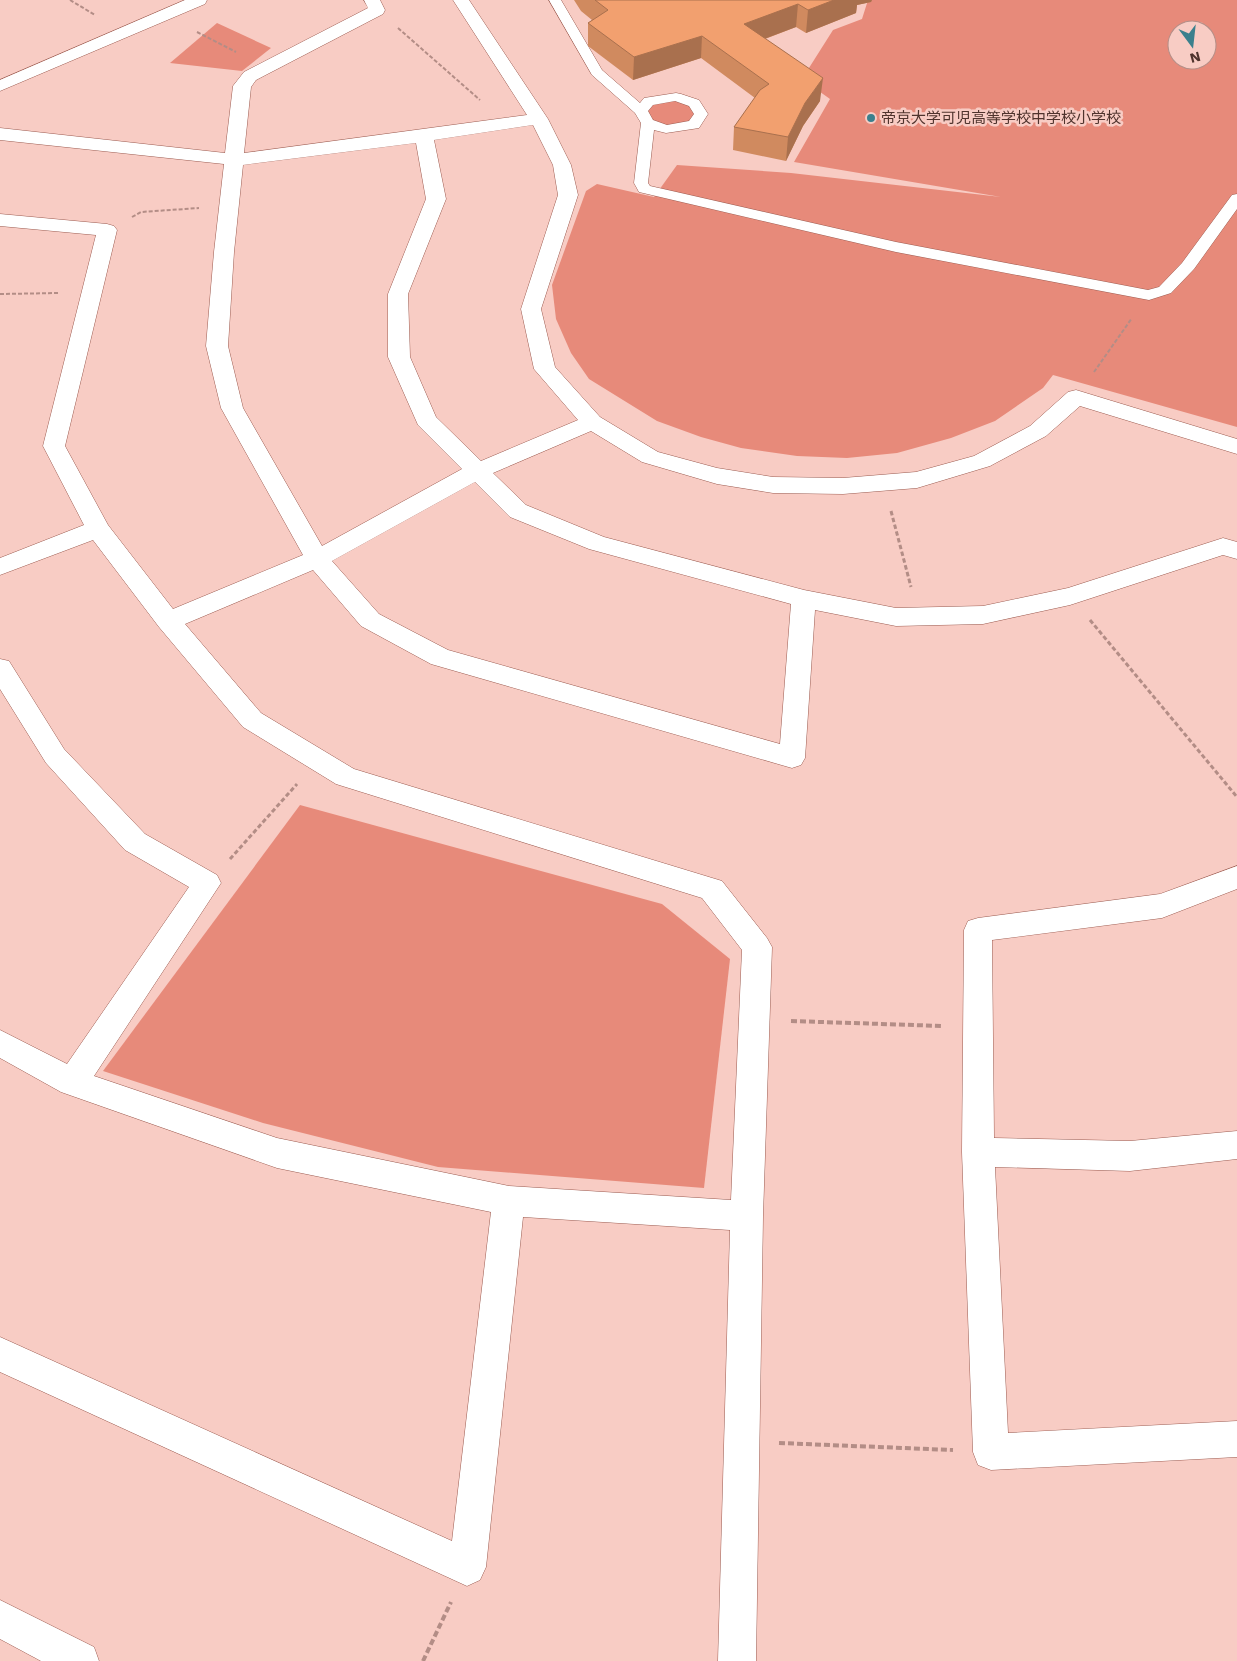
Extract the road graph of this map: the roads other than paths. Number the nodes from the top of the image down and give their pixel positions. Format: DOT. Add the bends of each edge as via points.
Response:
graph roads {
  1 [pos="199,0"];
  2 [pos="461,0"];
  3 [pos="555,0"];
  4 [pos="374,5"];
  5 [pos="0,86"];
  6 [pos="539,118"];
  7 [pos="0,134"];
  8 [pos="424,136"];
  9 [pos="235,160"];
  10 [pos="1237,198"];
  11 [pos="0,220"];
  12 [pos="592,422"];
  13 [pos="1237,447"];
  14 [pos="477,471"];
  15 [pos="98,529"];
  16 [pos="1237,551"];
  17 [pos="317,559"];
  18 [pos="0,567"];
  19 [pos="804,599"];
  20 [pos="168,621"];
  21 [pos="0,668"];
  22 [pos="1237,877"];
  23 [pos="0,1043"];
  24 [pos="72,1082"];
  25 [pos="1237,1145"];
  26 [pos="978,1152"];
  27 [pos="509,1202"];
  28 [pos="747,1216"];
  29 [pos="0,1354"];
  30 [pos="1237,1439"];
  31 [pos="0,1619"];
  32 [pos="80,1661"];
  33 [pos="737,1661"];
  1 -- 5 [label="street"];
  2 -- 6 [label="street"];
  3 -- 10 [label="lane" via="597,72 644,117 641,183 644,189 896,247 1149,294 1165,290 1188,266"];
  4 -- 9 [label="street" via="250,76 242,86"];
  6 -- 8 [label="street"];
  6 -- 12 [label="street" via="562,165 568,195 531,309 546,369"];
  7 -- 9 [label="street"];
  8 -- 9 [label="street"];
  8 -- 14 [label="street" via="436,198 398,294 398,357 426,420"];
  9 -- 17 [label="street" via="217,346 232,408"];
  11 -- 15 [label="street" via="107,230 54,446"];
  12 -- 13 [label="street" via="650,457 717,476 773,485 843,486 917,480 982,461 1038,431 1076,397"];
  12 -- 14 [label="street"];
  14 -- 17 [label="street"];
  14 -- 19 [label="street" via="518,512 597,543"];
  15 -- 18 [label="street"];
  15 -- 20 [label="street"];
  16 -- 19 [label="street" via="1223,546 1070,596 983,615 896,617"];
  17 -- 19 [label="street" via="370,620 440,657 792,758"];
  17 -- 20 [label="street"];
  20 -- 28 [label="street" via="252,720 345,777 712,889 757,947"];
  21 -- 24 [label="street" via="55,756 135,842 207,883"];
  22 -- 26 [label="street" via="1162,906 978,930"];
  23 -- 24 [label="street"];
  24 -- 27 [label="street" via="277,1153"];
  25 -- 26 [label="street" via="1130,1156"];
  26 -- 30 [label="street" via="991,1452"];
  27 -- 28 [label="street"];
  27 -- 29 [label="street" via="467,1568"];
  28 -- 33 [label="street"];
  31 -- 32 [label="street"];
}
